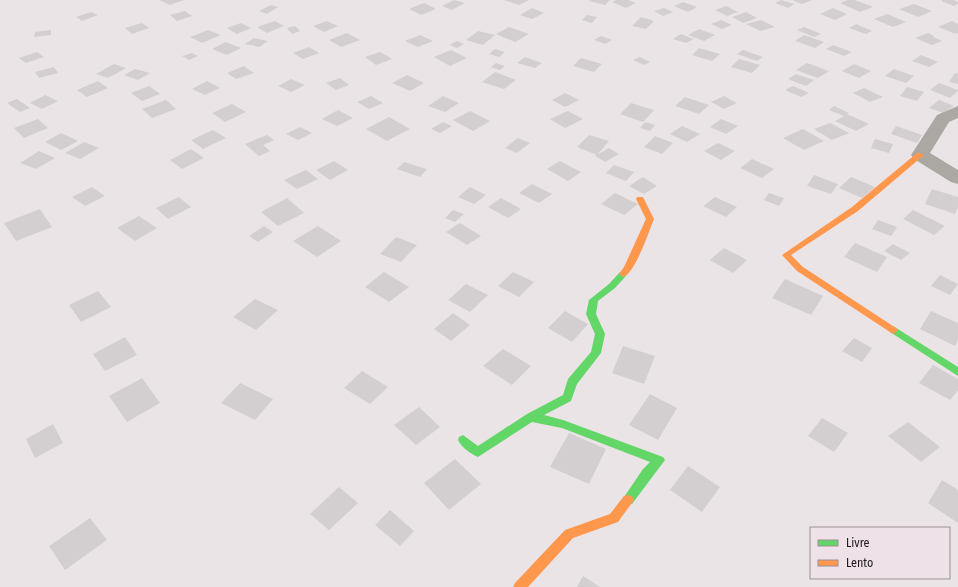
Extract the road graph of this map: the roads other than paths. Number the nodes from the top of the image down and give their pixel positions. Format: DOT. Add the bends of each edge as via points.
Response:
graph roads {
  1 [pos="958,111"];
  2 [pos="920,155"];
  3 [pos="958,178"];
  4 [pos="640,198"];
  5 [pos="958,372"];
  6 [pos="531,417"];
  7 [pos="463,440"];
  8 [pos="520,587"];
  1 -- 2 [label="street" via="943,119"];
  2 -- 3 [label="street"];
  2 -- 5 [label="street" via="855,209 786,255 800,269"];
  4 -- 6 [label="street" via="650,219 648,226 628,269 594,300 591,314 600,334 596,354 572,382 567,398"];
  6 -- 7 [label="street" via="478,452"];
  6 -- 8 [label="street" via="563,424 659,460 614,518 569,534"];
}
